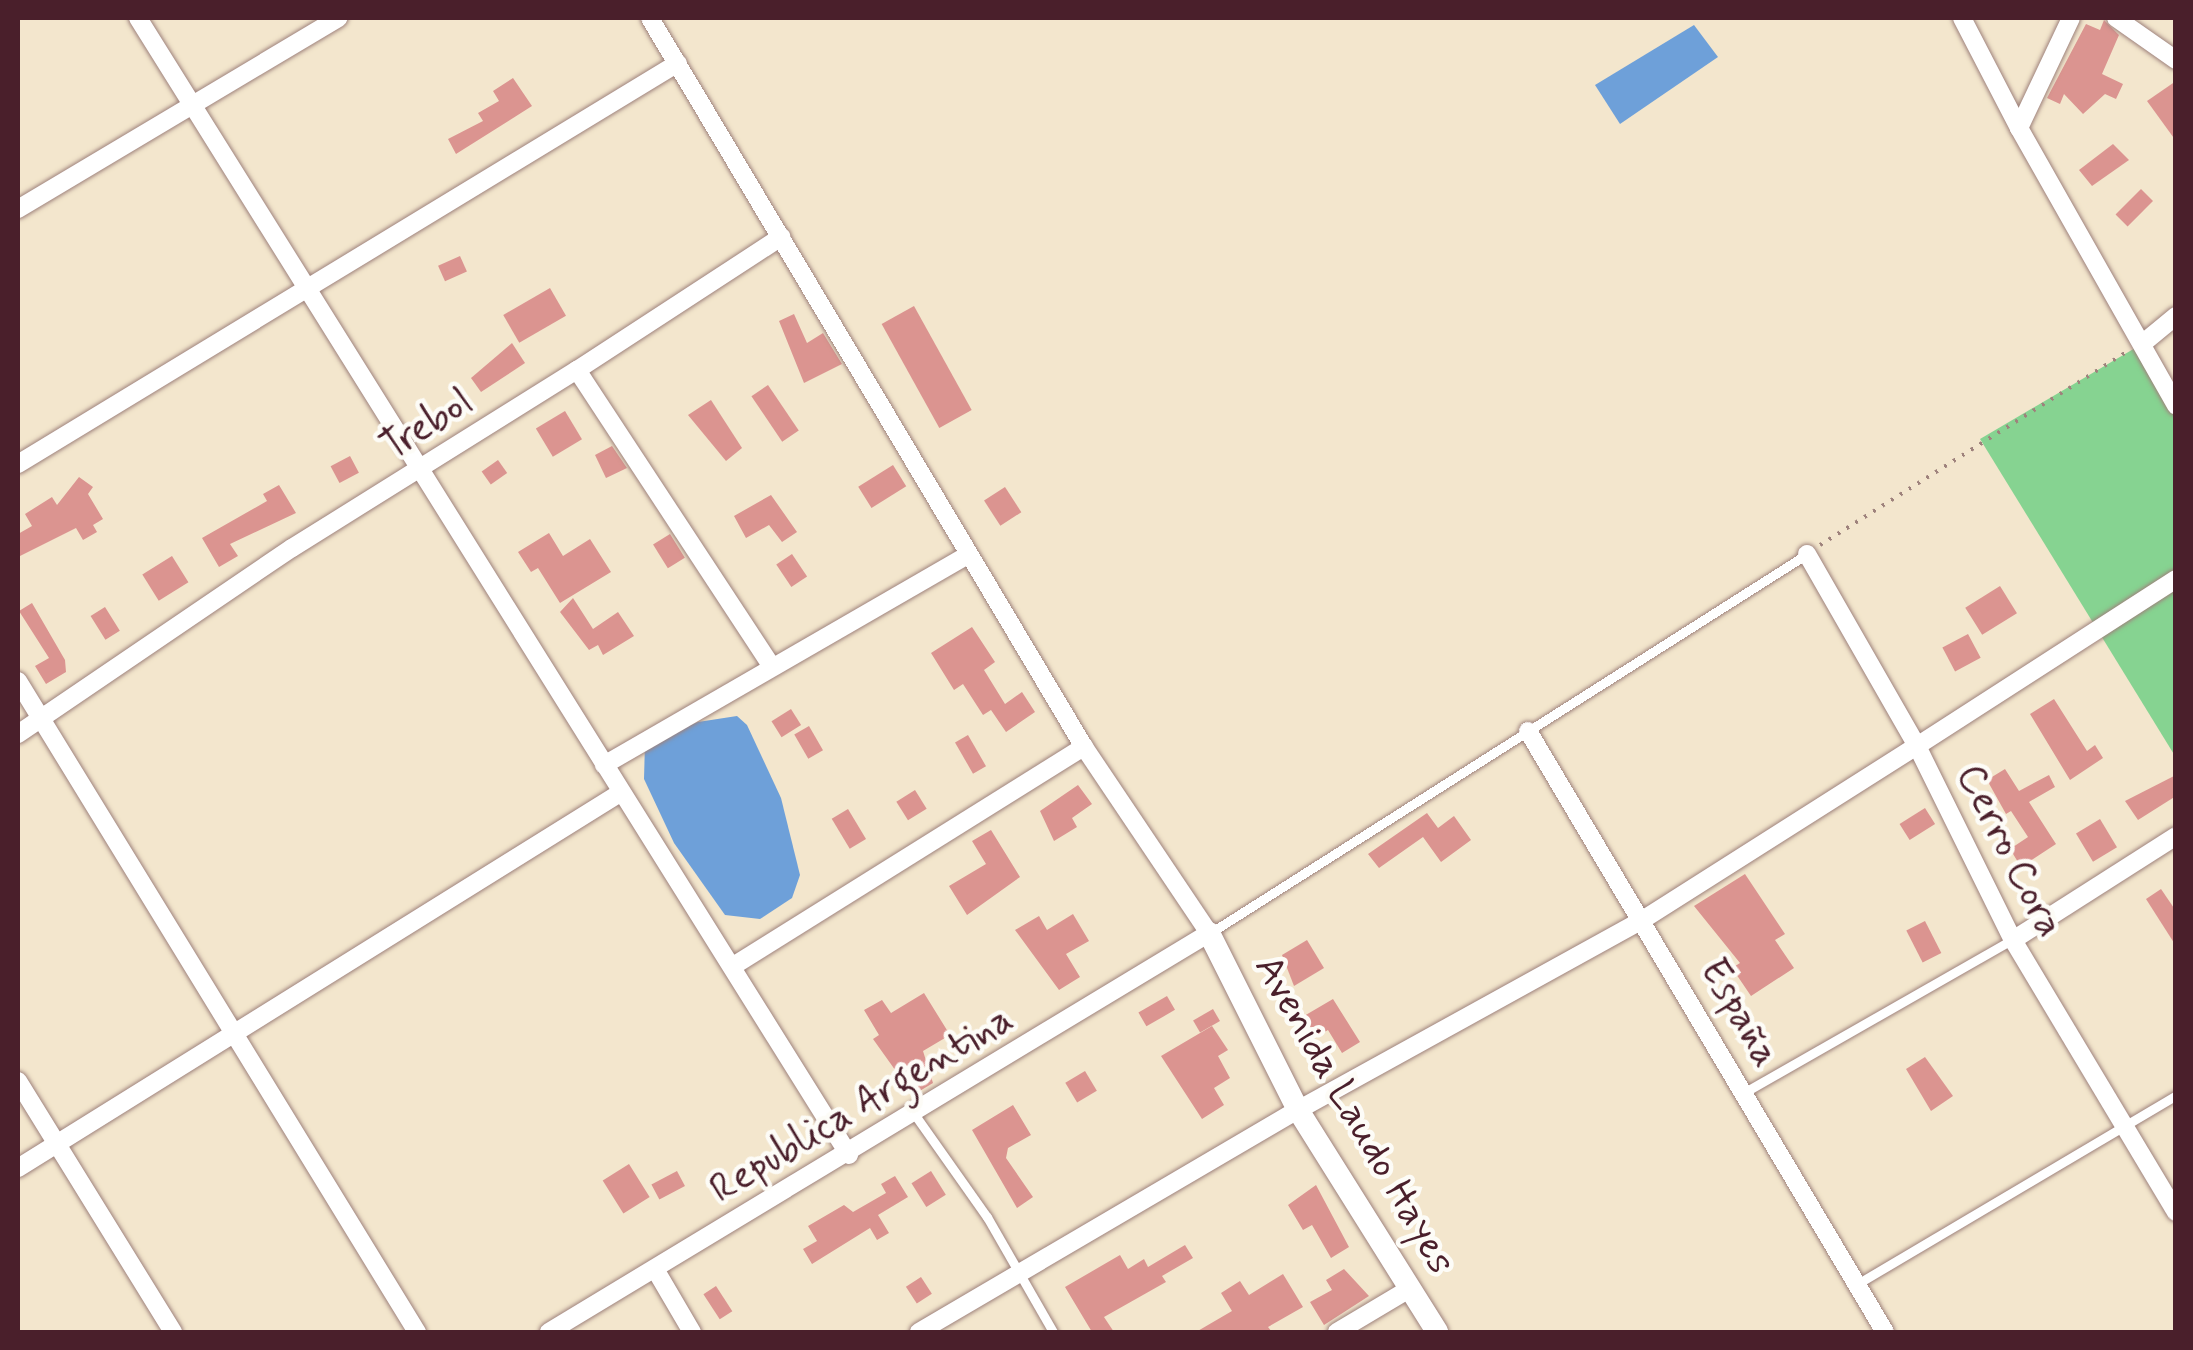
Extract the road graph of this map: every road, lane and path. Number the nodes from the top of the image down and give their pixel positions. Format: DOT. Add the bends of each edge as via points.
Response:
graph roads {
  1 [pos="138,18"];
  2 [pos="338,18"];
  3 [pos="650,18"];
  4 [pos="1962,18"];
  5 [pos="2071,18"];
  6 [pos="2116,18"];
  7 [pos="2176,60"];
  8 [pos="678,63"];
  9 [pos="190,106"];
  10 [pos="2019,128"];
  11 [pos="18,208"];
  12 [pos="781,237"];
  13 [pos="308,290"];
  14 [pos="2176,316"];
  15 [pos="2142,344"];
  16 [pos="577,370"];
  17 [pos="2176,406"];
  18 [pos="18,464"];
  19 [pos="418,472"];
  20 [pos="1807,554"];
  21 [pos="968,555"];
  22 [pos="2176,579"];
  23 [pos="772,667"];
  24 [pos="18,681"];
  25 [pos="41,720"];
  26 [pos="1528,730"];
  27 [pos="18,734"];
  28 [pos="1917,746"];
  29 [pos="1084,747"];
  30 [pos="604,765"];
  31 [pos="620,793"];
  32 [pos="2176,836"];
  33 [pos="1644,919"];
  34 [pos="1208,934"];
  35 [pos="2013,940"];
  36 [pos="733,966"];
  37 [pos="234,1030"];
  38 [pos="18,1081"];
  39 [pos="1745,1092"];
  40 [pos="2176,1095"];
  41 [pos="1298,1110"];
  42 [pos="915,1115"];
  43 [pos="2124,1129"];
  44 [pos="56,1143"];
  45 [pos="849,1154"];
  46 [pos="18,1168"];
  47 [pos="2176,1212"];
  48 [pos="655,1269"];
  49 [pos="1016,1273"];
  50 [pos="1857,1284"];
  51 [pos="1409,1289"];
  52 [pos="173,1332"];
  53 [pos="417,1332"];
  54 [pos="549,1332"];
  55 [pos="692,1332"];
  56 [pos="919,1332"];
  57 [pos="1053,1332"];
  58 [pos="1337,1332"];
  59 [pos="1436,1332"];
  60 [pos="1885,1332"];
  1 -- 9 [label="street"];
  2 -- 9 [label="street"];
  3 -- 8 [label="street"];
  4 -- 10 [label="street"];
  5 -- 10 [label="street"];
  6 -- 7 [label="street"];
  8 -- 12 [label="street"];
  8 -- 13 [label="street"];
  9 -- 11 [label="street"];
  9 -- 13 [label="street"];
  10 -- 15 [label="street"];
  12 -- 16 [label="street, Trebol"];
  12 -- 21 [label="street"];
  13 -- 18 [label="street"];
  13 -- 19 [label="street"];
  14 -- 15 [label="street"];
  15 -- 17 [label="street"];
  15 -- 20 [label="path" via="1980,438"];
  16 -- 19 [label="street, Trebol"];
  16 -- 23 [label="street"];
  19 -- 25 [label="street, Trebol" via="292,548"];
  19 -- 30 [label="street"];
  20 -- 26 [label="lane"];
  20 -- 28 [label="street"];
  21 -- 23 [label="street"];
  21 -- 29 [label="street"];
  22 -- 28 [label="street"];
  23 -- 30 [label="street"];
  24 -- 25 [label="street"];
  25 -- 27 [label="street, Trebol"];
  25 -- 37 [label="street"];
  26 -- 33 [label="street, España"];
  26 -- 34 [label="lane"];
  28 -- 33 [label="street, Cerro Cora"];
  28 -- 35 [label="street, Cerro Cora"];
  29 -- 34 [label="street"];
  29 -- 36 [label="street"];
  30 -- 31 [label="street"];
  31 -- 36 [label="street"];
  31 -- 37 [label="street"];
  32 -- 35 [label="street"];
  33 -- 39 [label="street, España"];
  33 -- 41 [label="street, Cerro Cora"];
  34 -- 41 [label="street, Avenida Laudo Hayes"];
  34 -- 42 [label="street, Republica Argentina"];
  35 -- 39 [label="lane"];
  35 -- 43 [label="street, Cerro Cora"];
  36 -- 45 [label="street"];
  37 -- 44 [label="street"];
  37 -- 53 [label="street"];
  38 -- 44 [label="street"];
  39 -- 50 [label="street, España"];
  40 -- 43 [label="lane"];
  41 -- 49 [label="street, Cerro Cora"];
  41 -- 51 [label="street, Avenida Laudo Hayes"];
  42 -- 45 [label="street, Republica Argentina"];
  42 -- 49 [label="lane" via="987,1216"];
  43 -- 47 [label="street, Cerro Cora"];
  43 -- 50 [label="lane"];
  44 -- 46 [label="street"];
  44 -- 52 [label="street"];
  45 -- 48 [label="street, Republica Argentina"];
  48 -- 54 [label="street, Republica Argentina"];
  48 -- 55 [label="street"];
  49 -- 56 [label="street, Cerro Cora"];
  49 -- 57 [label="lane"];
  50 -- 60 [label="street, España"];
  51 -- 58 [label="street"];
  51 -- 59 [label="street, Avenida Laudo Hayes"];
}
